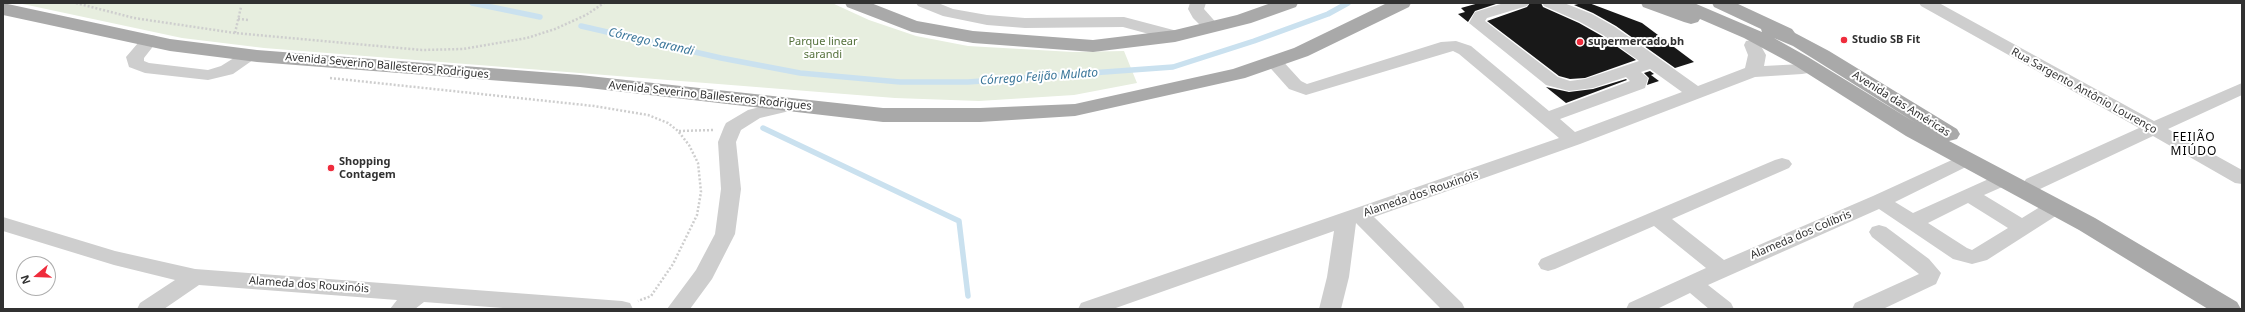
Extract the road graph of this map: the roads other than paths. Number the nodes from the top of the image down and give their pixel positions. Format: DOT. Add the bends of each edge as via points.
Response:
graph roads {
  1 [pos="854,3"];
  2 [pos="924,3"];
  3 [pos="1198,3"];
  4 [pos="1289,3"];
  5 [pos="1521,3"];
  6 [pos="1550,3"];
  7 [pos="1650,3"];
  8 [pos="1678,3"];
  9 [pos="1704,3"];
  10 [pos="1927,3"];
  11 [pos="1401,4"];
  12 [pos="3,9"];
  13 [pos="1726,9"];
  14 [pos="1212,27"];
  15 [pos="1176,36"];
  16 [pos="150,40"];
  17 [pos="1752,45"];
  18 [pos="251,55"];
  19 [pos="1274,62"];
  20 [pos="1653,62"];
  21 [pos="1802,69"];
  22 [pos="1628,70"];
  23 [pos="1752,72"];
  24 [pos="1843,86"];
  25 [pos="2241,88"];
  26 [pos="1697,94"];
  27 [pos="792,105"];
  28 [pos="1546,118"];
  29 [pos="2153,129"];
  30 [pos="1573,140"];
  31 [pos="1966,160"];
  32 [pos="1782,164"];
  33 [pos="2242,178"];
  34 [pos="2002,179"];
  35 [pos="2033,184"];
  36 [pos="1969,195"];
  37 [pos="1880,201"];
  38 [pos="2055,207"];
  39 [pos="1353,218"];
  40 [pos="1657,218"];
  41 [pos="1912,222"];
  42 [pos="2087,224"];
  43 [pos="12,227"];
  44 [pos="2023,228"];
  45 [pos="1879,232"];
  46 [pos="3,240"];
  47 [pos="1548,264"];
  48 [pos="1722,269"];
  49 [pos="195,277"];
  50 [pos="1693,284"];
  51 [pos="420,294"];
  52 [pos="148,309"];
  53 [pos="401,309"];
  54 [pos="618,309"];
  55 [pos="622,309"];
  56 [pos="678,309"];
  57 [pos="1089,309"];
  58 [pos="1330,309"];
  59 [pos="1454,309"];
  60 [pos="1637,309"];
  61 [pos="1723,309"];
  62 [pos="1863,309"];
  63 [pos="2228,309"];
  1 -- 15 [label="main road" via="912,26 973,37 1093,46"];
  2 -- 15 [label="street" via="949,13 987,20 1026,23 1124,22"];
  3 -- 14 [label="street" via="1196,9 1199,15"];
  4 -- 14 [label="main road"];
  5 -- 22 [label="street" via="1481,15 1477,23 1552,82 1569,86 1582,85"];
  6 -- 20 [label="street" via="1603,28"];
  7 -- 17 [label="main road"];
  8 -- 13 [label="main road"];
  9 -- 13 [label="main road, Avenida das Américas"];
  10 -- 29 [label="street, Rua Sargento Antônio Lourenço"];
  11 -- 19 [label="main road, Avenida Severino Ballesteros Rodrigues" via="1301,52"];
  12 -- 16 [label="main road, Avenida Severino Ballesteros Rodrigues"];
  13 -- 24 [label="main road, Avenida das Américas" via="1801,61"];
  13 -- 35 [label="main road, Avenida das Américas" via="1800,42"];
  14 -- 15 [label="main road"];
  16 -- 18 [label="main road, Avenida Severino Ballesteros Rodrigues"];
  16 -- 18 [label="street" via="135,57 135,63 145,68 208,75 227,70"];
  17 -- 21 [label="main road"];
  17 -- 23 [label="street" via="1757,55 1756,66"];
  18 -- 27 [label="main road, Avenida Severino Ballesteros Rodrigues" via="580,82"];
  19 -- 27 [label="main road, Avenida Severino Ballesteros Rodrigues" via="1238,74 1075,110 980,115 883,115"];
  19 -- 28 [label="street" via="1295,85 1306,90 1447,46 1456,46 1465,50"];
  20 -- 22 [label="street"];
  20 -- 26 [label="street"];
  21 -- 23 [label="street, Alameda dos Rouxinóis"];
  21 -- 24 [label="main road"];
  22 -- 28 [label="street" via="1639,78 1639,84"];
  23 -- 26 [label="street, Alameda dos Rouxinóis"];
  24 -- 31 [label="main road, Avenida das Américas"];
  25 -- 29 [label="street"];
  26 -- 30 [label="street, Alameda dos Rouxinóis"];
  27 -- 56 [label="street" via="754,114 733,127 727,142 731,189 725,234 705,274"];
  28 -- 30 [label="street"];
  29 -- 33 [label="street, Rua Sargento Antônio Lourenço"];
  29 -- 35 [label="street"];
  30 -- 39 [label="street, Alameda dos Rouxinóis"];
  31 -- 34 [label="main road, Avenida das Américas"];
  31 -- 37 [label="street, Alameda dos Colíbris"];
  32 -- 40 [label="street"];
  34 -- 36 [label="street"];
  34 -- 38 [label="main road, Avenida das Américas"];
  35 -- 42 [label="main road, Avenida das Américas"];
  36 -- 41 [label="street"];
  36 -- 44 [label="street"];
  37 -- 41 [label="street"];
  37 -- 48 [label="street, Alameda dos Colíbris"];
  38 -- 42 [label="main road, Avenida das Américas"];
  38 -- 44 [label="street"];
  39 -- 57 [label="street, Alameda dos Rouxinóis"];
  39 -- 58 [label="street"];
  39 -- 59 [label="street"];
  40 -- 47 [label="street"];
  40 -- 48 [label="street"];
  41 -- 44 [label="street" via="1960,254 1972,257 1980,255"];
  42 -- 63 [label="main road, Avenida das Américas"];
  43 -- 46 [label="street"];
  43 -- 49 [label="street, Alameda dos Rouxinóis" via="114,258"];
  45 -- 62 [label="street" via="1922,264 1930,273 1928,279"];
  48 -- 50 [label="street, Alameda dos Colíbris"];
  49 -- 51 [label="street, Alameda dos Rouxinóis"];
  49 -- 52 [label="street"];
  50 -- 60 [label="street, Alameda dos Colíbris"];
  50 -- 61 [label="street"];
  51 -- 53 [label="street"];
  51 -- 54 [label="street, Alameda dos Rouxinóis"];
  54 -- 55 [label="street, Alameda dos Rouxinóis"];
}
